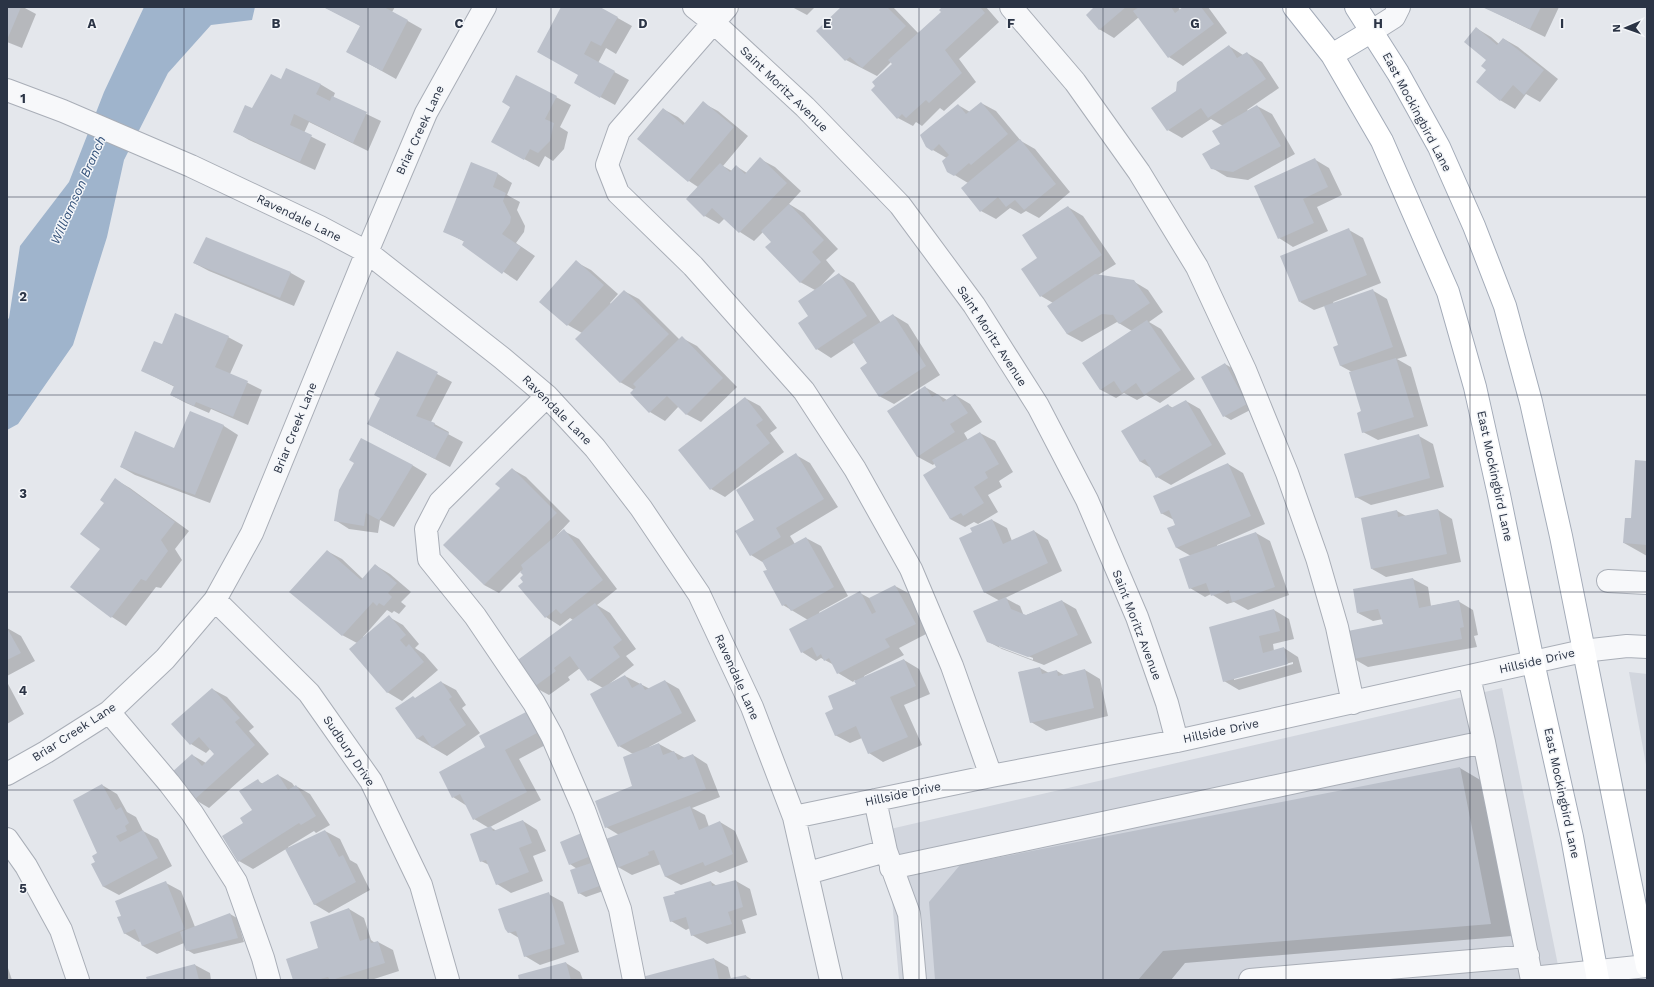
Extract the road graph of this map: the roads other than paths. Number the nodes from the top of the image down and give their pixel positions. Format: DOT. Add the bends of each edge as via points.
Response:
graph roads {
  1 [pos="485,7"];
  2 [pos="694,7"];
  3 [pos="1011,7"];
  4 [pos="1294,7"];
  5 [pos="1356,7"];
  6 [pos="1399,7"];
  7 [pos="720,15"];
  8 [pos="1372,31"];
  9 [pos="1332,55"];
  10 [pos="7,90"];
  11 [pos="367,252"];
  12 [pos="547,396"];
  13 [pos="1608,581"];
  14 [pos="1647,583"];
  15 [pos="215,600"];
  16 [pos="1647,647"];
  17 [pos="1583,651"];
  18 [pos="1533,662"];
  19 [pos="1469,677"];
  20 [pos="1354,703"];
  21 [pos="109,712"];
  22 [pos="1177,741"];
  23 [pos="1484,742"];
  24 [pos="7,774"];
  25 [pos="991,776"];
  26 [pos="875,800"];
  27 [pos="794,817"];
  28 [pos="7,839"];
  29 [pos="888,859"];
  30 [pos="808,873"];
  31 [pos="1528,956"];
  32 [pos="1647,966"];
  33 [pos="1597,976"];
  34 [pos="1316,977"];
  35 [pos="1532,979"];
  36 [pos="78,980"];
  37 [pos="269,980"];
  38 [pos="448,980"];
  39 [pos="634,980"];
  40 [pos="831,980"];
  41 [pos="915,980"];
  42 [pos="1250,980"];
  1 -- 11 [label="street, Briar Creek Lane" via="426,113"];
  2 -- 7 [label="street, Saint Moritz Avenue"];
  3 -- 20 [label="street" via="1075,82 1139,172 1197,267 1245,370 1287,473 1317,558 1337,627"];
  4 -- 9 [label="main road, East Mockingbird Lane"];
  5 -- 8 [label="main road, East Mockingbird Lane"];
  6 -- 8 [label="street" via="1394,17"];
  7 -- 22 [label="street, Saint Moritz Avenue" via="900,206 974,305 1038,406 1087,500 1137,617 1167,703"];
  7 -- 25 [label="street" via="619,131 607,165 618,193 693,266 804,391 855,469 911,569 952,666"];
  8 -- 9 [label="main road"];
  8 -- 17 [label="main road, East Mockingbird Lane" via="1439,147 1474,226 1505,306 1533,410"];
  9 -- 18 [label="main road, East Mockingbird Lane" via="1382,141 1448,292 1475,387"];
  10 -- 11 [label="street, Ravendale Lane" via="191,166"];
  11 -- 12 [label="street, Ravendale Lane"];
  11 -- 15 [label="street, Briar Creek Lane" via="252,533"];
  12 -- 27 [label="street, Ravendale Lane" via="595,448 641,508 699,594 752,707"];
  12 -- 39 [label="street" via="440,502 426,529 429,559 475,616 534,703 552,736 584,810 620,909"];
  13 -- 14 [label="street"];
  15 -- 21 [label="street, Briar Creek Lane" via="165,660"];
  15 -- 38 [label="street, Sudbury Drive" via="309,694 371,781 421,885"];
  16 -- 17 [label="street, Hillside Drive" via="1627,646"];
  17 -- 18 [label="street, Hillside Drive"];
  17 -- 32 [label="main road, East Mockingbird Lane"];
  18 -- 19 [label="street, Hillside Drive"];
  18 -- 33 [label="main road, East Mockingbird Lane" via="1572,837"];
  19 -- 20 [label="street, Hillside Drive"];
  19 -- 23 [label="street"];
  20 -- 22 [label="street, Hillside Drive"];
  21 -- 24 [label="street, Briar Creek Lane"];
  21 -- 37 [label="street" via="192,812 236,882"];
  22 -- 25 [label="street, Hillside Drive"];
  23 -- 29 [label="street"];
  23 -- 31 [label="street"];
  25 -- 26 [label="street, Hillside Drive"];
  26 -- 27 [label="street, Hillside Drive"];
  26 -- 29 [label="street"];
  27 -- 30 [label="street, Ravendale Lane"];
  28 -- 36 [label="street" via="26,866 61,930"];
  29 -- 30 [label="street"];
  29 -- 41 [label="street" via="909,914"];
  30 -- 40 [label="street, Ravendale Lane"];
  31 -- 34 [label="street"];
  31 -- 35 [label="street"];
  32 -- 33 [label="street"];
  33 -- 35 [label="street"];
  34 -- 42 [label="street"];
}
